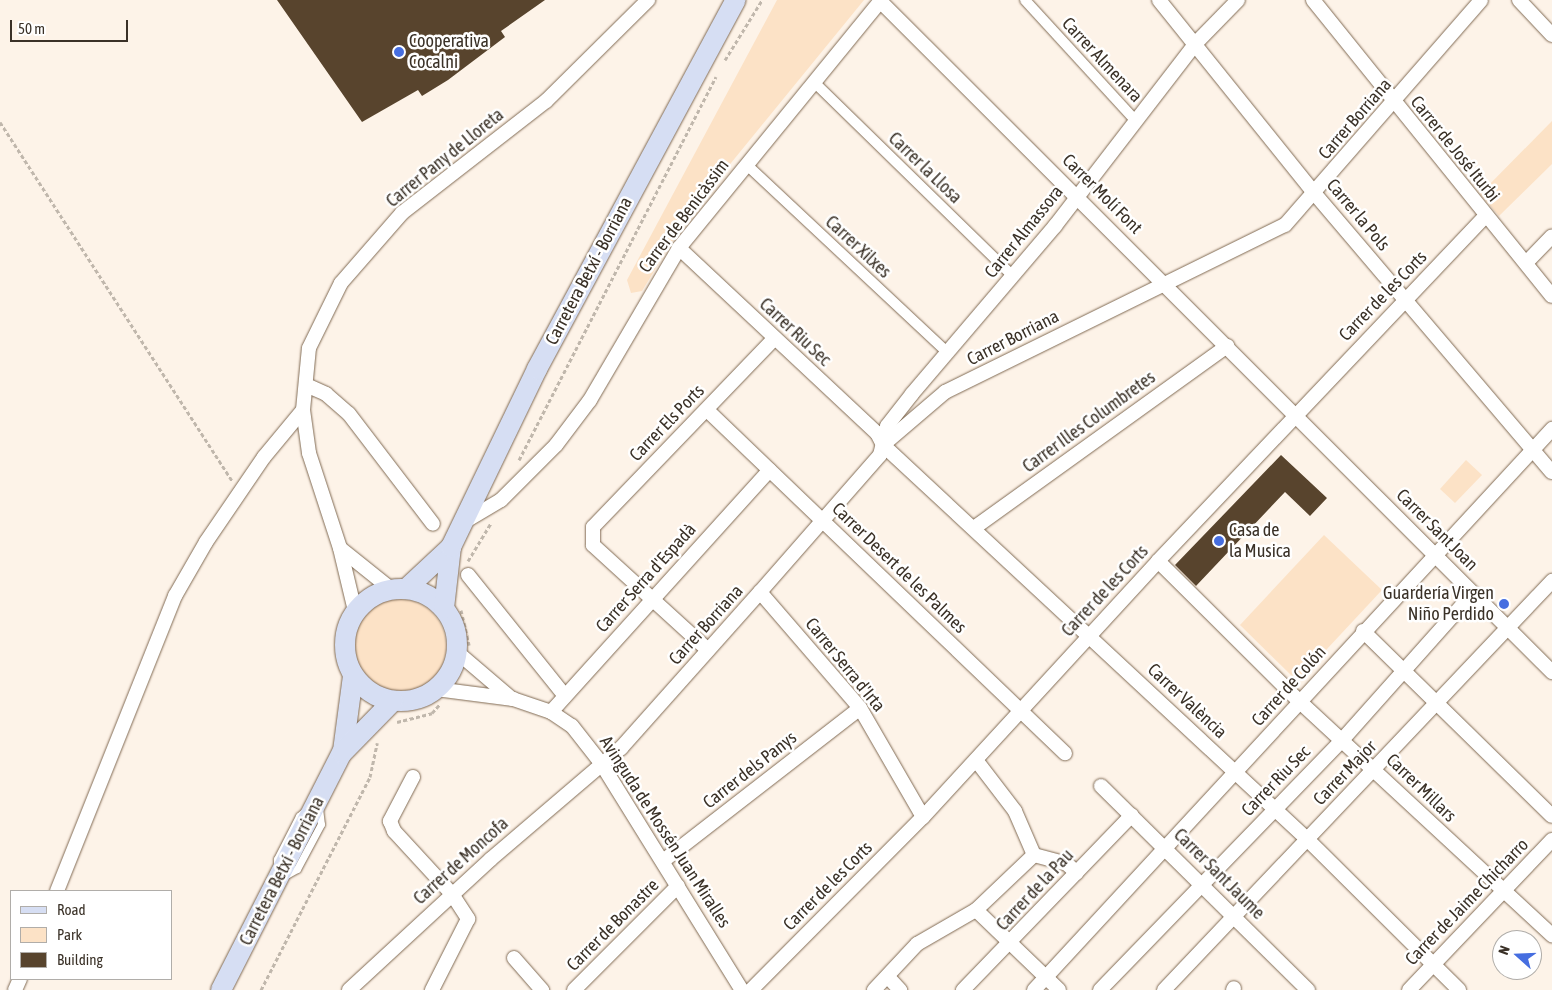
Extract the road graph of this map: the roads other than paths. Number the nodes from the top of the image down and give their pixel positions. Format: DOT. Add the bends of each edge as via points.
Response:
graph roads {
  1 [pos="648,0"];
  2 [pos="736,0"];
  3 [pos="881,0"];
  4 [pos="1025,0"];
  5 [pos="1159,0"];
  6 [pos="1238,0"];
  7 [pos="1313,0"];
  8 [pos="1481,0"];
  9 [pos="1519,0"];
  10 [pos="1552,35"];
  11 [pos="1196,43"];
  12 [pos="814,82"];
  13 [pos="1394,103"];
  14 [pos="1134,119"];
  15 [pos="747,165"];
  16 [pos="1315,194"];
  17 [pos="1077,197"];
  18 [pos="1485,216"];
  19 [pos="1552,236"];
  20 [pos="679,248"];
  21 [pos="1526,263"];
  22 [pos="1013,276"];
  23 [pos="1165,284"];
  24 [pos="1552,296"];
  25 [pos="1405,301"];
  26 [pos="774,339"];
  27 [pos="1227,346"];
  28 [pos="948,353"];
  29 [pos="927,376"];
  30 [pos="306,385"];
  31 [pos="945,392"];
  32 [pos="303,410"];
  33 [pos="707,410"];
  34 [pos="1295,416"];
  35 [pos="1552,430"];
  36 [pos="883,445"];
  37 [pos="1533,450"];
  38 [pos="770,470"];
  39 [pos="1552,472"];
  40 [pos="823,521"];
  41 [pos="464,522"];
  42 [pos="433,524"];
  43 [pos="974,528"];
  44 [pos="452,547"];
  45 [pos="340,548"];
  46 [pos="1433,554"];
  47 [pos="1158,561"];
  48 [pos="468,575"];
  49 [pos="1552,581"];
  50 [pos="398,589"];
  51 [pos="760,592"];
  52 [pos="1473,593"];
  53 [pos="653,598"];
  54 [pos="444,608"];
  55 [pos="355,611"];
  56 [pos="1509,628"];
  57 [pos="1363,631"];
  58 [pos="1089,635"];
  59 [pos="708,650"];
  60 [pos="457,652"];
  61 [pos="1405,670"];
  62 [pos="1552,672"];
  63 [pos="354,676"];
  64 [pos="436,689"];
  65 [pos="565,696"];
  66 [pos="513,699"];
  67 [pos="393,701"];
  68 [pos="1299,701"];
  69 [pos="1439,703"];
  70 [pos="860,708"];
  71 [pos="551,712"];
  72 [pos="1021,712"];
  73 [pos="1343,739"];
  74 [pos="342,753"];
  75 [pos="1065,753"];
  76 [pos="976,760"];
  77 [pos="601,763"];
  78 [pos="1374,769"];
  79 [pos="1237,773"];
  80 [pos="413,777"];
  81 [pos="1101,786"];
  82 [pos="1274,809"];
  83 [pos="1132,815"];
  84 [pos="1552,816"];
  85 [pos="923,818"];
  86 [pos="1308,840"];
  87 [pos="1552,840"];
  88 [pos="1166,848"];
  89 [pos="1034,855"];
  90 [pos="663,861"];
  91 [pos="1077,874"];
  92 [pos="1201,884"];
  93 [pos="678,886"];
  94 [pos="57,890"];
  95 [pos="1503,892"];
  96 [pos="452,894"];
  97 [pos="976,910"];
  98 [pos="1234,916"];
  99 [pos="1552,935"];
  100 [pos="1012,943"];
  101 [pos="514,958"];
  102 [pos="1432,965"];
  103 [pos="888,977"];
  104 [pos="1047,978"];
  105 [pos="221,990"];
  106 [pos="349,990"];
  107 [pos="432,990"];
  108 [pos="542,990"];
  109 [pos="574,990"];
  110 [pos="742,990"];
  111 [pos="751,990"];
  112 [pos="874,990"];
  113 [pos="900,990"];
  114 [pos="963,990"];
  115 [pos="1034,990"];
  116 [pos="1059,990"];
  117 [pos="1100,990"];
  118 [pos="1164,990"];
  119 [pos="1308,990"];
  120 [pos="1409,990"];
  121 [pos="1459,990"];
  1 -- 30 [label="street, Carrer Pany de Lloreta" via="546,101 402,213 341,283 309,348"];
  2 -- 41 [label="main road, Carretera Betxí - Borriana" via="537,369"];
  3 -- 12 [label="street, Carrer de Benicàssim"];
  3 -- 17 [label="street, Carrer Molí Font"];
  4 -- 14 [label="street, Carrer Almenara"];
  5 -- 11 [label="street, Carrer la Pols"];
  6 -- 11 [label="street, Carrer Almassora"];
  7 -- 13 [label="street, Carrer de José Iturbi"];
  8 -- 13 [label="street, Carrer Borriana"];
  9 -- 10 [label="street"];
  11 -- 14 [label="street, Carrer Almassora"];
  11 -- 16 [label="street, Carrer la Pols"];
  12 -- 15 [label="street, Carrer de Benicàssim"];
  12 -- 22 [label="street, Carrer la Llosa"];
  13 -- 16 [label="street, Carrer Borriana"];
  13 -- 18 [label="street, Carrer de José Iturbi"];
  14 -- 17 [label="street, Carrer Almassora"];
  15 -- 20 [label="street, Carrer de Benicàssim"];
  15 -- 28 [label="street, Carrer Xilxes"];
  16 -- 23 [label="street, Carrer Borriana" via="1285,225"];
  16 -- 25 [label="street, Carrer la Pols"];
  17 -- 22 [label="street, Carrer Almassora"];
  17 -- 23 [label="street, Carrer Molí Font"];
  18 -- 21 [label="street, Carrer de José Iturbi"];
  18 -- 25 [label="street, Carrer de les Corts"];
  19 -- 21 [label="street"];
  20 -- 26 [label="street, Carrer Riu Sec"];
  20 -- 41 [label="street, Carrer de Benicàssim" via="590,400 556,445 501,500"];
  21 -- 24 [label="street, Carrer de José Iturbi"];
  22 -- 28 [label="street, Carrer Almassora"];
  23 -- 27 [label="street, Carrer Molí Font"];
  23 -- 31 [label="street, Carrer Borriana"];
  25 -- 34 [label="street, Carrer de les Corts"];
  25 -- 37 [label="street, Carrer la Pols"];
  26 -- 33 [label="street, Carrer Els Ports"];
  26 -- 36 [label="street, Carrer Riu Sec" via="878,433"];
  27 -- 34 [label="street, Carrer Molí Font"];
  27 -- 43 [label="street, Carrer Illes Columbretes"];
  28 -- 29 [label="street, Carrer Almassora"];
  29 -- 31 [label="street"];
  29 -- 36 [label="street, Carrer Almassora" via="887,426"];
  30 -- 32 [label="street, Carrer Pany de Lloreta"];
  30 -- 42 [label="street" via="326,394 349,414"];
  31 -- 36 [label="street, Carrer Borriana"];
  32 -- 45 [label="street, Carrer Pany de Lloreta" via="311,461"];
  32 -- 94 [label="street" via="240,493 175,596"];
  33 -- 38 [label="street, Carrer Desert de les Palmes"];
  33 -- 53 [label="street, Carrer Els Ports" via="593,527 593,545"];
  34 -- 46 [label="street, Carrer Sant Joan"];
  34 -- 47 [label="street, Carrer de les Corts"];
  35 -- 37 [label="street, Carrer de Colón"];
  36 -- 40 [label="street, Carrer Borriana" via="880,455"];
  36 -- 43 [label="street, Carrer València"];
  37 -- 39 [label="street, Carrer la Pols"];
  37 -- 46 [label="street, Carrer de Colón"];
  38 -- 40 [label="street, Carrer Desert de les Palmes"];
  38 -- 53 [label="street, Carrer Serra d'Espadà"];
  40 -- 51 [label="street, Carrer Borriana"];
  40 -- 72 [label="street, Carrer Desert de les Palmes"];
  41 -- 44 [label="main road, Carretera Betxí - Borriana"];
  43 -- 58 [label="street, Carrer València"];
  44 -- 50 [label="main road, Carretera Betxí - Borriana"];
  44 -- 54 [label="main road, Carretera Betxí - Borriana"];
  45 -- 50 [label="street"];
  45 -- 55 [label="street, Carrer Pany de Lloreta"];
  46 -- 52 [label="street, Carrer Sant Joan"];
  46 -- 57 [label="street, Carrer de Colón"];
  47 -- 58 [label="street, Carrer de les Corts"];
  47 -- 68 [label="street, Carrer Millars"];
  48 -- 65 [label="street"];
  49 -- 56 [label="street, Carrer Major"];
  50 -- 54 [label="main road" via="420,592"];
  50 -- 55 [label="main road" via="365,601"];
  51 -- 59 [label="street, Carrer Borriana"];
  51 -- 70 [label="street, Carrer Serra d'Irta"];
  52 -- 56 [label="street, Carrer Sant Joan"];
  52 -- 61 [label="street, Carrer Riu Sec"];
  53 -- 59 [label="street"];
  53 -- 65 [label="street, Carrer Serra d'Espadà"];
  54 -- 60 [label="main road" via="452,621"];
  55 -- 63 [label="main road" via="344,644"];
  56 -- 62 [label="street, Carrer Sant Joan"];
  56 -- 69 [label="street, Carrer Major"];
  57 -- 61 [label="street"];
  57 -- 68 [label="street, Carrer de Colón"];
  58 -- 72 [label="street, Carrer de les Corts"];
  58 -- 79 [label="street, Carrer València"];
  59 -- 77 [label="street, Carrer Borriana" via="621,748"];
  60 -- 64 [label="main road" via="453,666"];
  60 -- 66 [label="street, Avinguda de Mossén Juan Miralles"];
  61 -- 69 [label="street"];
  61 -- 73 [label="street, Carrer Riu Sec"];
  63 -- 67 [label="main road" via="371,692"];
  63 -- 74 [label="main road, Carretera Betxí - Borriana"];
  64 -- 66 [label="street, Avinguda de Mossén Juan Miralles"];
  64 -- 67 [label="main road" via="416,699"];
  65 -- 71 [label="street, Carrer Serra d'Espadà"];
  66 -- 71 [label="street, Avinguda de Mossén Juan Miralles"];
  67 -- 74 [label="main road, Carretera Betxí - Borriana"];
  68 -- 73 [label="street, Carrer Millars"];
  68 -- 79 [label="street, Carrer de Colón"];
  69 -- 78 [label="street, Carrer Major"];
  69 -- 84 [label="street"];
  70 -- 85 [label="street, Carrer Serra d'Irta"];
  70 -- 90 [label="street, Carrer dels Panys"];
  71 -- 77 [label="street, Avinguda de Mossén Juan Miralles" via="572,726"];
  72 -- 75 [label="street, Carrer Desert de les Palmes"];
  72 -- 76 [label="street, Carrer de les Corts"];
  73 -- 78 [label="street, Carrer Millars"];
  73 -- 82 [label="street, Carrer Riu Sec"];
  74 -- 105 [label="main road, Carretera Betxí - Borriana"];
  76 -- 85 [label="street, Carrer de les Corts"];
  76 -- 89 [label="street" via="1015,811"];
  77 -- 90 [label="street, Avinguda de Mossén Juan Miralles"];
  77 -- 96 [label="street, Carrer de Moncofa"];
  78 -- 86 [label="street, Carrer Major"];
  78 -- 95 [label="street, Carrer Millars"];
  79 -- 82 [label="street, Carrer València"];
  79 -- 88 [label="street, Carrer de Colón"];
  80 -- 96 [label="street" via="390,821 394,831"];
  81 -- 83 [label="street, Carrer Sant Jaume"];
  82 -- 86 [label="street, Carrer València"];
  82 -- 92 [label="street, Carrer Riu Sec"];
  83 -- 88 [label="street, Carrer Sant Jaume"];
  83 -- 91 [label="street, Carrer de la Pau"];
  85 -- 111 [label="street, Carrer de les Corts"];
  86 -- 98 [label="street, Carrer Major"];
  86 -- 102 [label="street, Carrer València"];
  87 -- 95 [label="street, Carrer de Jaime Chicharro"];
  88 -- 92 [label="street, Carrer Sant Jaume"];
  88 -- 104 [label="street, Carrer de Colón"];
  89 -- 91 [label="street" via="1067,864"];
  89 -- 97 [label="street"];
  90 -- 93 [label="street, Avinguda de Mossén Juan Miralles"];
  91 -- 100 [label="street, Carrer de la Pau"];
  92 -- 98 [label="street, Carrer Sant Jaume"];
  92 -- 117 [label="street, Carrer Riu Sec"];
  93 -- 109 [label="street, Carrer de Bonastre"];
  93 -- 110 [label="street, Avinguda de Mossén Juan Miralles"];
  95 -- 99 [label="street, Carrer Millars" via="1514,896"];
  95 -- 102 [label="street, Carrer de Jaime Chicharro"];
  96 -- 106 [label="street, Carrer de Moncofa"];
  96 -- 107 [label="street" via="468,919"];
  97 -- 100 [label="street"];
  97 -- 103 [label="street" via="917,944"];
  98 -- 118 [label="street, Carrer Major"];
  98 -- 119 [label="street, Carrer Sant Jaume"];
  100 -- 104 [label="street"];
  100 -- 114 [label="street, Carrer de la Pau"];
  101 -- 108 [label="street"];
  102 -- 120 [label="street, Carrer de Jaime Chicharro"];
  102 -- 121 [label="street, Carrer València"];
  103 -- 112 [label="street"];
  103 -- 113 [label="street"];
  104 -- 115 [label="street, Carrer de Colón"];
  104 -- 116 [label="street"];
}
